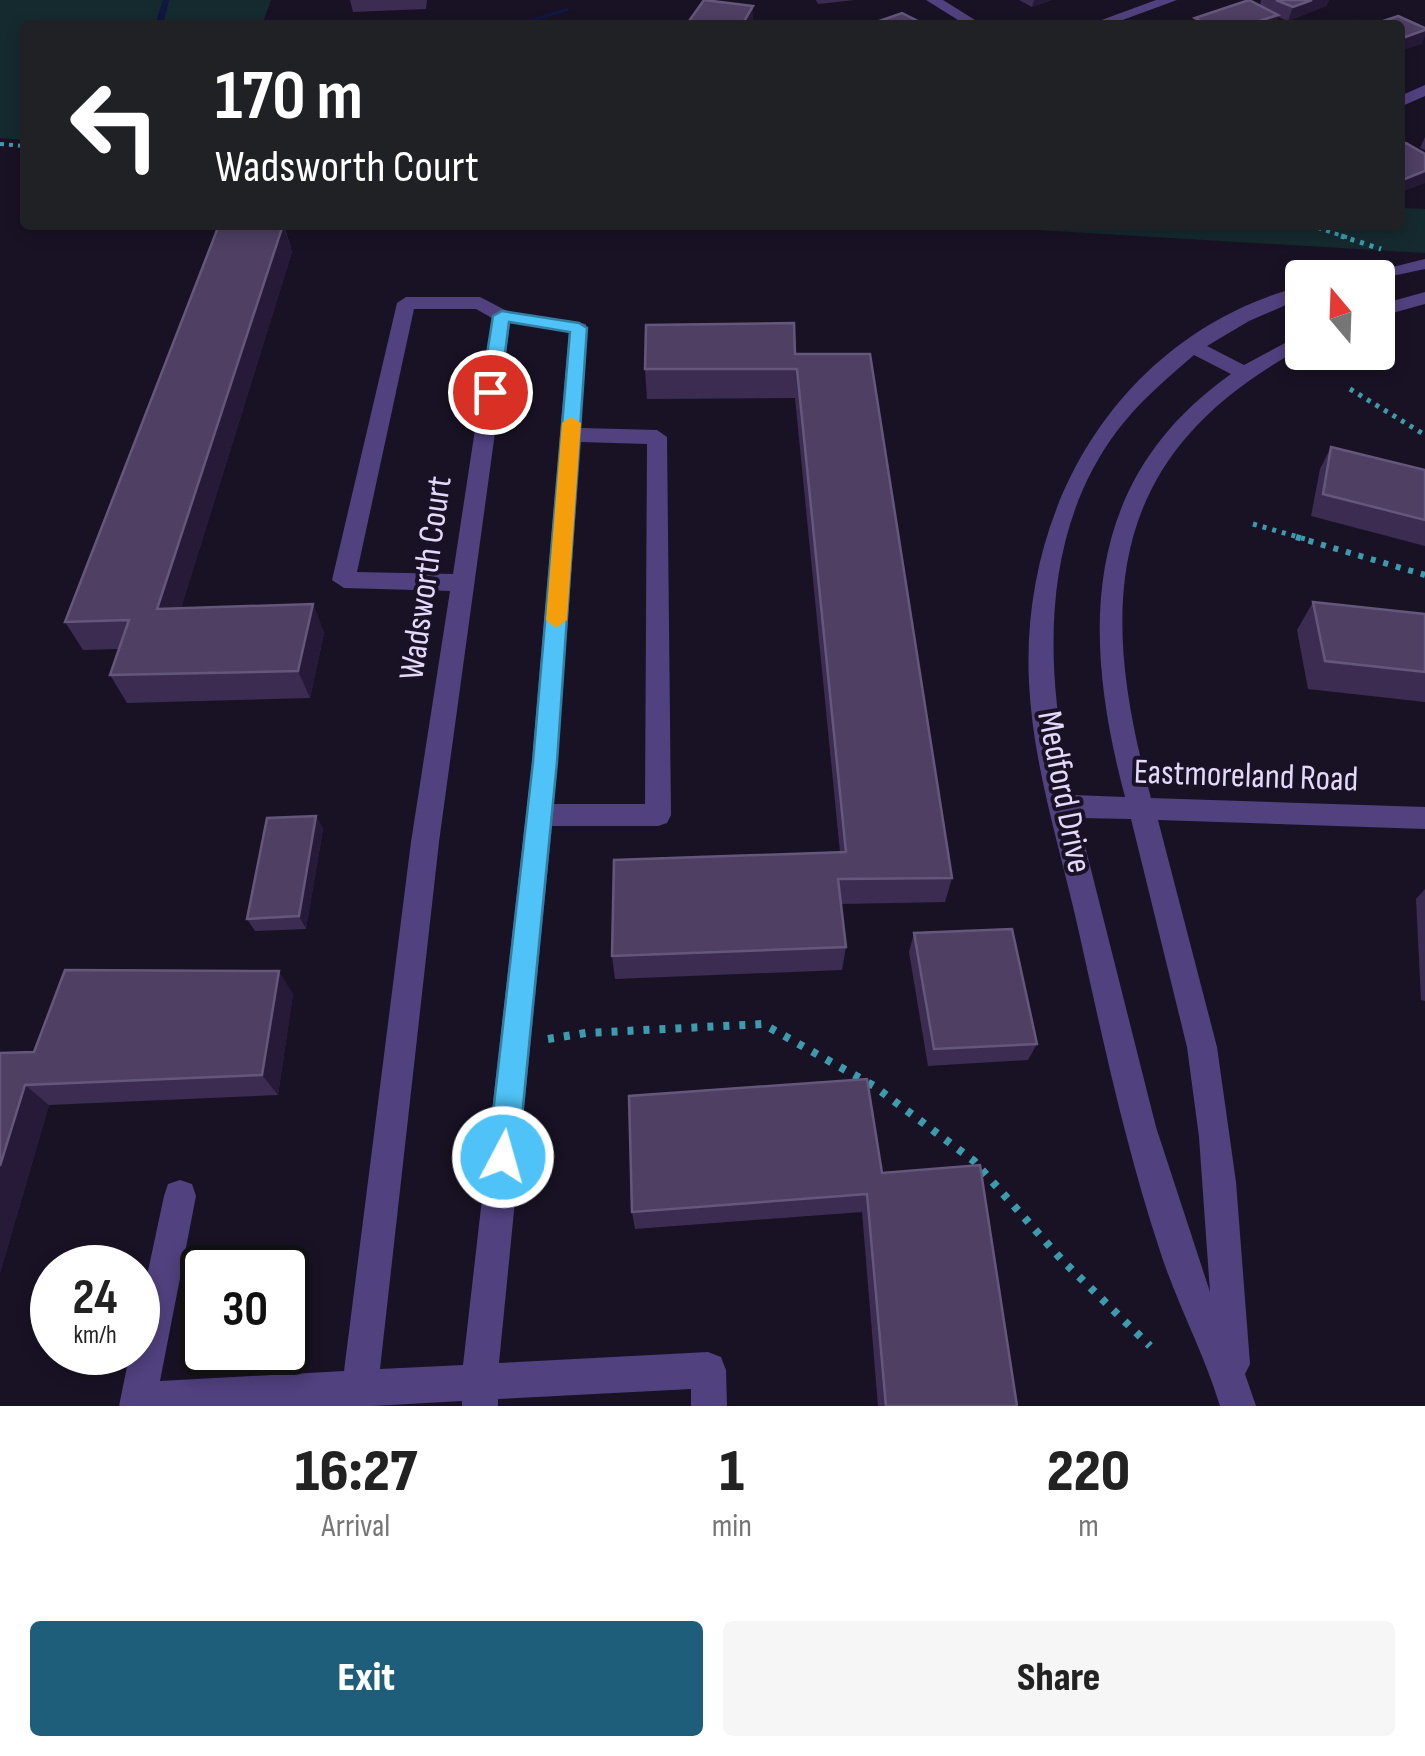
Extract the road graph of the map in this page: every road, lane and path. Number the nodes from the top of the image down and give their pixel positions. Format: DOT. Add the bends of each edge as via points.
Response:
graph roads {
  1 [pos="933,0"];
  2 [pos="1170,0"];
  3 [pos="967,20"];
  4 [pos="1111,20"];
  5 [pos="1324,230"];
  6 [pos="1392,252"];
  7 [pos="1425,264"];
  8 [pos="1395,270"];
  9 [pos="1425,298"];
  10 [pos="1285,299"];
  11 [pos="1395,306"];
  12 [pos="502,316"];
  13 [pos="1194,347"];
  14 [pos="1285,350"];
  15 [pos="1245,374"];
  16 [pos="1350,389"];
  17 [pos="570,435"];
  18 [pos="1425,435"];
  19 [pos="1253,524"];
  20 [pos="1425,575"];
  21 [pos="463,583"];
  22 [pos="1064,806"];
  23 [pos="1143,807"];
  24 [pos="540,815"];
  25 [pos="1425,818"];
  26 [pos="515,1045"];
  27 [pos="180,1196"];
  28 [pos="1150,1346"];
  29 [pos="480,1394"];
  30 [pos="357,1397"];
  31 [pos="1236,1398"];
  32 [pos="137,1403"];
  33 [pos="708,1406"];
  1 -- 3 [label="street"];
  2 -- 4 [label="street"];
  5 -- 6 [label="path"];
  7 -- 8 [label="street"];
  9 -- 11 [label="street"];
  10 -- 13 [label="street, Medford Drive"];
  12 -- 17 [label="street" via="579,328"];
  12 -- 21 [label="street, Wadsworth Court"];
  12 -- 21 [label="street" via="480,303 406,302 344,580"];
  13 -- 15 [label="street"];
  13 -- 22 [label="street, Medford Drive" via="1151,378 1119,416 1082,462 1063,506 1042,598 1040,660"];
  14 -- 15 [label="street, Medford Drive"];
  15 -- 23 [label="street, Medford Drive" via="1163,448 1122,540 1110,643 1116,706"];
  16 -- 18 [label="path"];
  17 -- 24 [label="street"];
  17 -- 24 [label="street" via="657,437 658,815"];
  19 -- 20 [label="path"];
  21 -- 30 [label="street, Wadsworth Court"];
  22 -- 23 [label="street, Eastmoreland Road"];
  22 -- 31 [label="street, Medford Drive" via="1136,1122 1178,1255"];
  23 -- 25 [label="street, Eastmoreland Road"];
  23 -- 31 [label="street, Medford Drive" via="1194,1006 1218,1171"];
  24 -- 26 [label="street"];
  26 -- 28 [label="path" via="586,1033 763,1024 874,1086 974,1160"];
  26 -- 29 [label="street"];
  27 -- 32 [label="street"];
  29 -- 30 [label="street"];
  29 -- 33 [label="street" via="708,1370"];
  30 -- 32 [label="street"];
}
